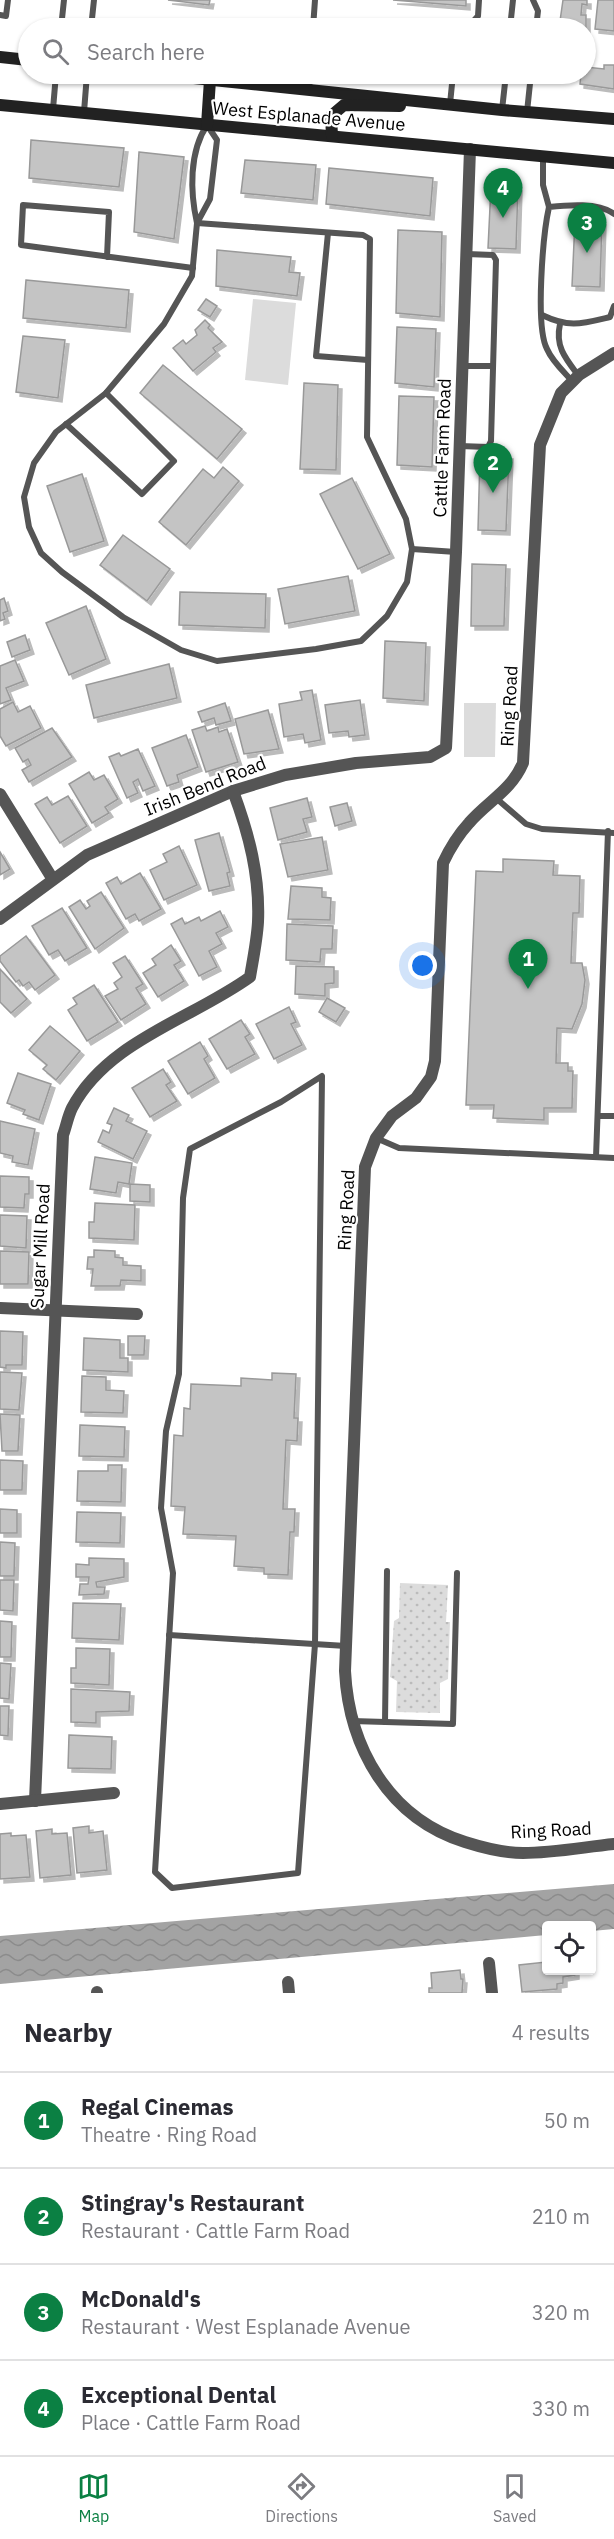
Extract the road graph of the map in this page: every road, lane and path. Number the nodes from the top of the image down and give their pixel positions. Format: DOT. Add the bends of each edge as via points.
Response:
graph roads {
  1 [pos="8,0"];
  2 [pos="64,0"];
  3 [pos="94,0"];
  4 [pos="315,0"];
  5 [pos="479,0"];
  6 [pos="513,0"];
  7 [pos="533,0"];
  8 [pos="0,15"];
  9 [pos="62,18"];
  10 [pos="92,18"];
  11 [pos="314,18"];
  12 [pos="476,18"];
  13 [pos="511,18"];
  14 [pos="537,18"];
  15 [pos="0,57"];
  16 [pos="18,59"];
  17 [pos="55,84"];
  18 [pos="86,84"];
  19 [pos="210,84"];
  20 [pos="250,84"];
  21 [pos="309,84"];
  22 [pos="451,84"];
  23 [pos="505,84"];
  24 [pos="530,84"];
  25 [pos="309,90"];
  26 [pos="446,104"];
  27 [pos="0,105"];
  28 [pos="53,109"];
  29 [pos="502,110"];
  30 [pos="84,112"];
  31 [pos="527,113"];
  32 [pos="613,119"];
  33 [pos="207,124"];
  34 [pos="332,136"];
  35 [pos="470,149"];
  36 [pos="543,156"];
  37 [pos="614,163"];
  38 [pos="549,207"];
  39 [pos="614,214"];
  40 [pos="197,223"];
  41 [pos="328,232"];
  42 [pos="467,254"];
  43 [pos="107,257"];
  44 [pos="193,268"];
  45 [pos="614,306"];
  46 [pos="542,315"];
  47 [pos="560,324"];
  48 [pos="614,353"];
  49 [pos="368,360"];
  50 [pos="463,366"];
  51 [pos="493,366"];
  52 [pos="575,378"];
  53 [pos="106,393"];
  54 [pos="66,424"];
  55 [pos="460,446"];
  56 [pos="412,549"];
  57 [pos="456,552"];
  58 [pos="446,748"];
  59 [pos="233,791"];
  60 [pos="0,794"];
  61 [pos="497,799"];
  62 [pos="611,832"];
  63 [pos="52,878"];
  64 [pos="0,919"];
  65 [pos="598,1116"];
  66 [pos="614,1116"];
  67 [pos="376,1138"];
  68 [pos="596,1157"];
  69 [pos="614,1158"];
  70 [pos="0,1308"];
  71 [pos="55,1310"];
  72 [pos="137,1314"];
  73 [pos="387,1571"];
  74 [pos="458,1573"];
  75 [pos="169,1635"];
  76 [pos="315,1644"];
  77 [pos="346,1646"];
  78 [pos="352,1721"];
  79 [pos="385,1722"];
  80 [pos="114,1793"];
  81 [pos="35,1801"];
  82 [pos="0,1804"];
  83 [pos="614,1844"];
  84 [pos="489,1963"];
  85 [pos="492,1993"];
  1 -- 8 [label="lane" via="6,16"];
  2 -- 9 [label="lane"];
  3 -- 10 [label="lane"];
  4 -- 11 [label="lane"];
  5 -- 12 [label="lane"];
  6 -- 13 [label="lane"];
  7 -- 14 [label="lane"];
  15 -- 16 [label="main road"];
  17 -- 28 [label="lane"];
  18 -- 30 [label="lane"];
  19 -- 33 [label="main road"];
  20 -- 25 [label="main road, West Esplanade Avenue"];
  21 -- 25 [label="lane"];
  22 -- 26 [label="lane"];
  23 -- 29 [label="lane"];
  24 -- 31 [label="lane"];
  25 -- 26 [label="main road, West Esplanade Avenue"];
  26 -- 29 [label="main road, West Esplanade Avenue"];
  26 -- 34 [label="main road" via="344,105 331,116"];
  27 -- 28 [label="main road, West Esplanade Avenue"];
  28 -- 30 [label="main road, West Esplanade Avenue"];
  29 -- 31 [label="main road, West Esplanade Avenue"];
  30 -- 33 [label="main road, West Esplanade Avenue"];
  31 -- 32 [label="main road, West Esplanade Avenue"];
  33 -- 34 [label="main road, West Esplanade Avenue"];
  33 -- 40 [label="lane" via="197,139 191,196"];
  33 -- 40 [label="lane" via="217,140 210,199"];
  34 -- 35 [label="main road, West Esplanade Avenue"];
  35 -- 36 [label="main road, West Esplanade Avenue"];
  35 -- 42 [label="street, Cattle Farm Road"];
  36 -- 37 [label="main road, West Esplanade Avenue"];
  36 -- 38 [label="lane" via="543,185"];
  38 -- 39 [label="lane" via="607,209"];
  38 -- 46 [label="lane" via="544,227"];
  40 -- 41 [label="lane"];
  40 -- 44 [label="lane"];
  41 -- 49 [label="lane" via="370,239"];
  41 -- 49 [label="lane" via="316,356"];
  42 -- 50 [label="street, Cattle Farm Road"];
  42 -- 51 [label="lane" via="493,255 496,260"];
  43 -- 43 [label="lane" via="21,245 23,205 109,212"];
  43 -- 44 [label="lane"];
  44 -- 53 [label="lane" via="164,324"];
  45 -- 47 [label="lane" via="610,316"];
  46 -- 47 [label="lane"];
  46 -- 52 [label="lane" via="546,349"];
  47 -- 52 [label="lane" via="557,340"];
  48 -- 52 [label="street, Ring Road"];
  49 -- 56 [label="lane" via="367,437 406,519"];
  50 -- 51 [label="lane"];
  50 -- 55 [label="street, Cattle Farm Road"];
  51 -- 55 [label="lane" via="491,441 488,447"];
  52 -- 61 [label="street, Ring Road" via="561,393 540,445 524,756 515,778"];
  53 -- 54 [label="lane"];
  53 -- 54 [label="lane" via="174,461 142,494"];
  54 -- 56 [label="lane" via="34,463 24,497 28,527 40,553 123,617 181,650 217,661 361,641 387,616 407,582"];
  55 -- 57 [label="street, Cattle Farm Road"];
  56 -- 57 [label="lane"];
  57 -- 58 [label="street, Cattle Farm Road"];
  58 -- 59 [label="street, Irish Bend Road" via="429,757 356,763 285,775"];
  59 -- 63 [label="street, Irish Bend Road" via="87,855"];
  59 -- 71 [label="street, Sugar Mill Road" via="250,837 258,897 250,977 132,1046 93,1079 72,1109 63,1135"];
  60 -- 63 [label="street"];
  61 -- 62 [label="lane" via="526,824 542,829"];
  61 -- 67 [label="street, Ring Road" via="470,821 443,862 437,1039 431,1077"];
  62 -- 65 [label="lane"];
  63 -- 64 [label="street, Irish Bend Road"];
  65 -- 66 [label="lane"];
  65 -- 68 [label="lane"];
  67 -- 68 [label="lane" via="399,1148"];
  67 -- 77 [label="street, Ring Road" via="365,1167 361,1228"];
  68 -- 69 [label="lane"];
  70 -- 71 [label="street"];
  71 -- 72 [label="street"];
  71 -- 81 [label="street, Sugar Mill Road"];
  73 -- 79 [label="lane"];
  74 -- 79 [label="lane" via="453,1724"];
  75 -- 76 [label="lane"];
  75 -- 76 [label="lane" via="155,1872 172,1888 298,1873"];
  75 -- 76 [label="lane" via="172,1573 161,1508 166,1431 179,1374 183,1198 190,1149 322,1076"];
  76 -- 77 [label="lane"];
  77 -- 78 [label="street, Ring Road"];
  78 -- 79 [label="lane"];
  78 -- 83 [label="street, Ring Road" via="358,1742 393,1798 414,1817 448,1837 488,1850 522,1853"];
  80 -- 81 [label="street"];
  81 -- 82 [label="street"];
  84 -- 85 [label="street"];
}
